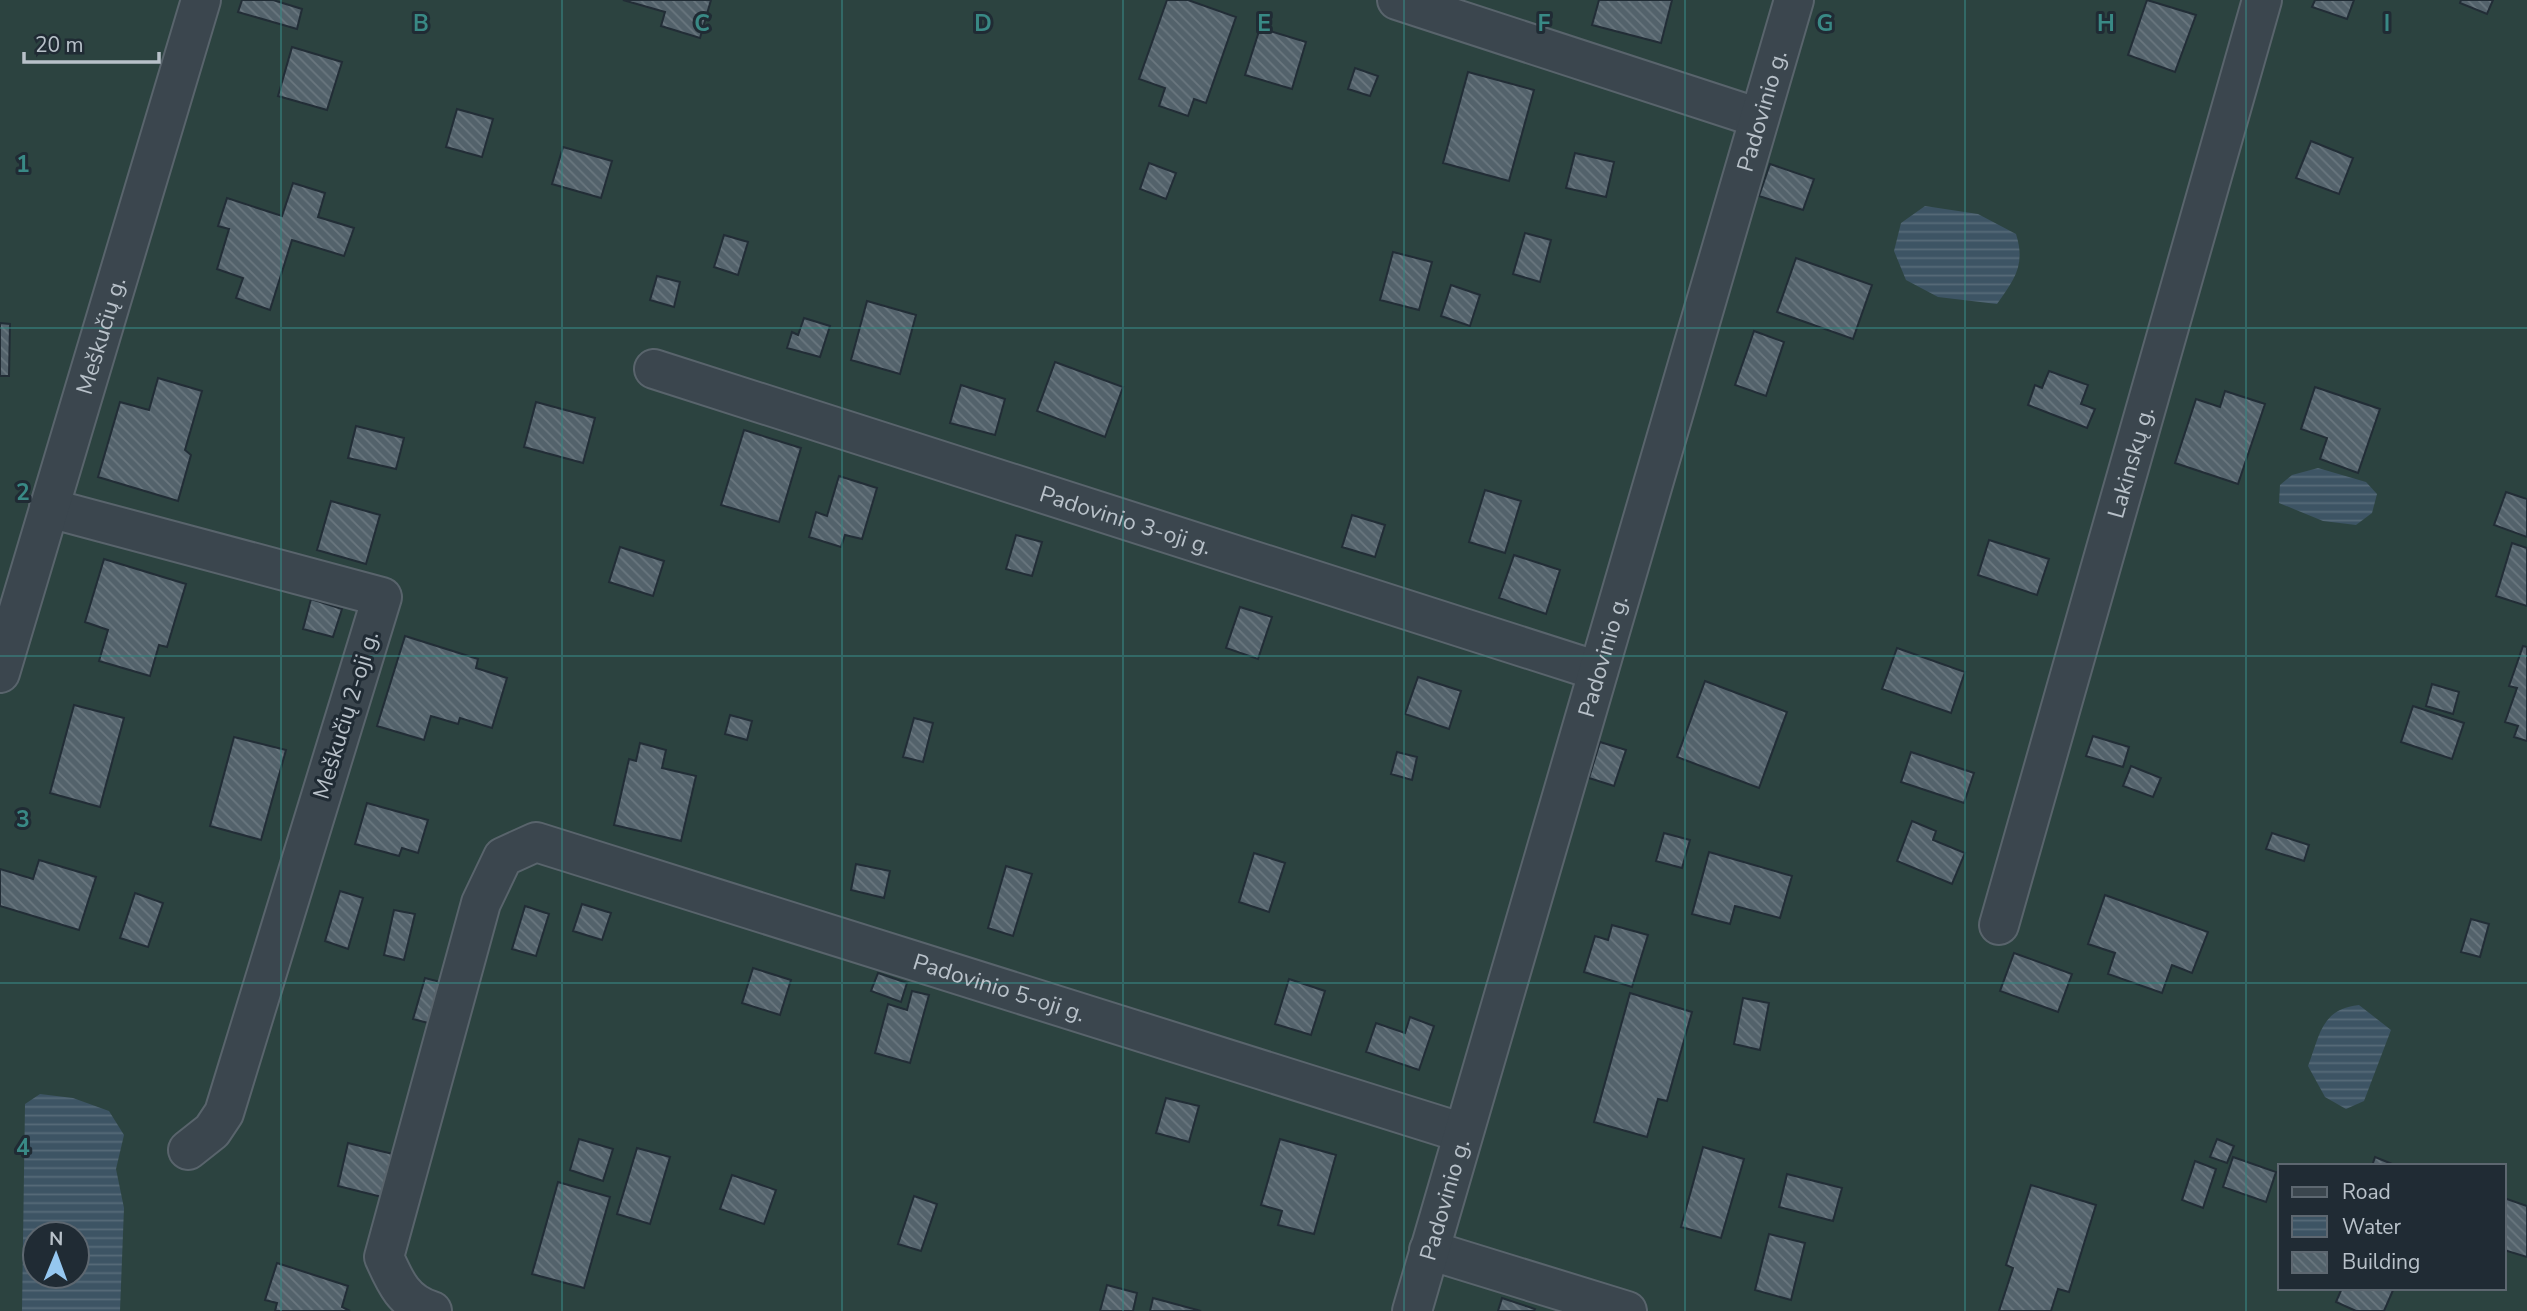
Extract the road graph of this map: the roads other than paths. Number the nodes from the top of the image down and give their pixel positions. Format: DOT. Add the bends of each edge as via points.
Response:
graph roads {
  1 [pos="201,0"];
  2 [pos="1397,0"];
  3 [pos="1794,0"];
  4 [pos="2262,0"];
  5 [pos="1759,118"];
  6 [pos="654,369"];
  7 [pos="49,508"];
  8 [pos="3,652"];
  9 [pos="1598,671"];
  10 [pos="1999,925"];
  11 [pos="1463,1133"];
  12 [pos="188,1150"];
  13 [pos="1429,1250"];
  14 [pos="432,1311"];
  15 [pos="1412,1311"];
  16 [pos="1627,1311"];
  1 -- 7 [label="street, Meškučių g."];
  2 -- 5 [label="street"];
  3 -- 5 [label="street, Padovinio g."];
  4 -- 10 [label="street, Lakinskų g."];
  5 -- 9 [label="street, Padovinio g."];
  6 -- 9 [label="street, Padovinio 3-oji g."];
  7 -- 8 [label="street, Meškučių g."];
  7 -- 12 [label="street, Meškučių 2-oji g." via="382,597 224,1113 212,1131"];
  9 -- 11 [label="street, Padovinio g."];
  11 -- 13 [label="street, Padovinio g."];
  11 -- 14 [label="street, Padovinio 5-oji g." via="536,842 503,857 481,903 384,1257 399,1290"];
  13 -- 15 [label="street, Padovinio g."];
  13 -- 16 [label="street"];
}
